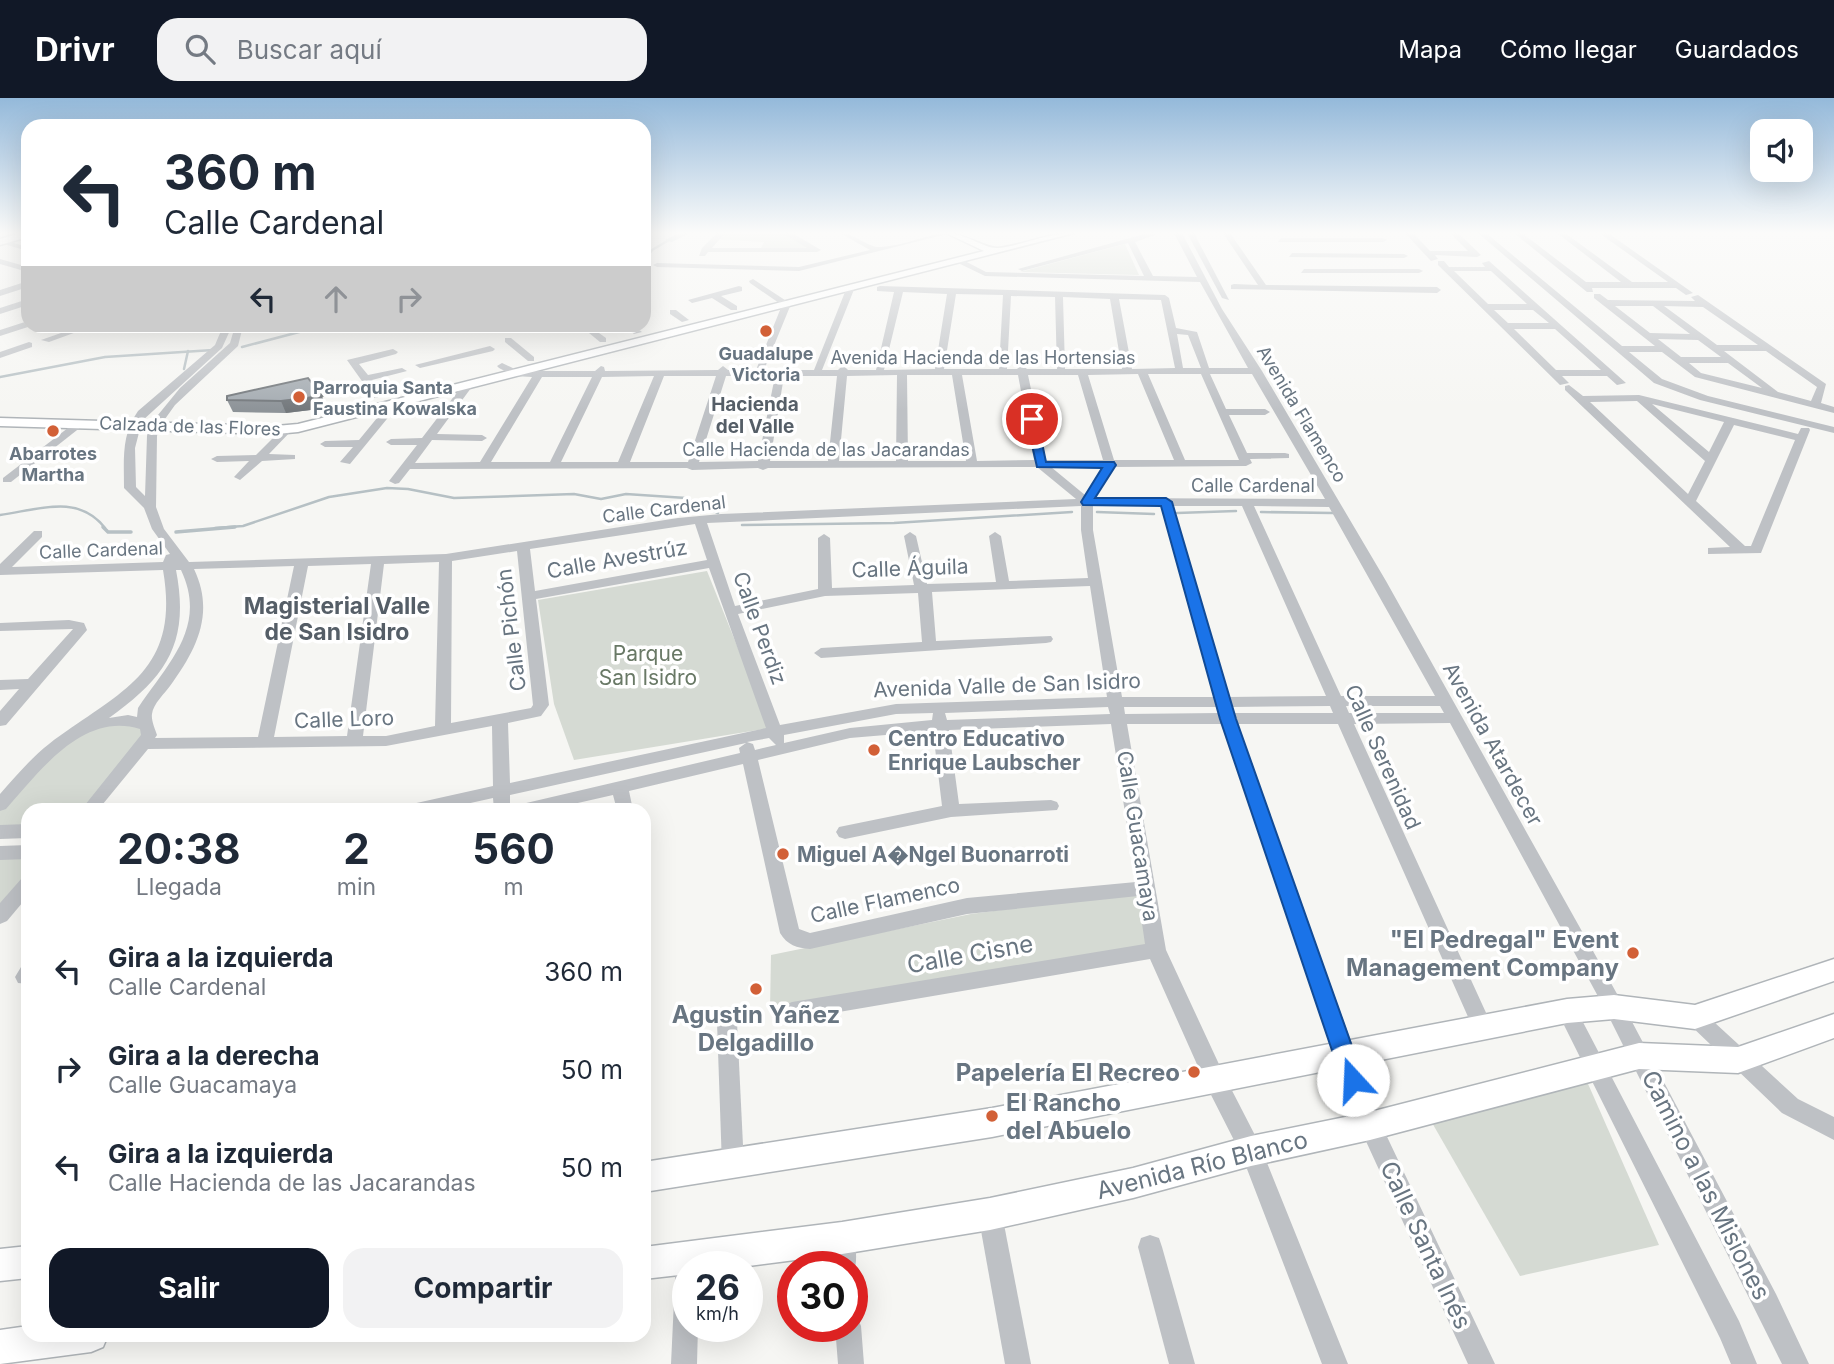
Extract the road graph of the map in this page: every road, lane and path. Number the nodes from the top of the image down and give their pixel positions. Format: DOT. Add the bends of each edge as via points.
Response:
graph roads {
  1 [pos="726,292"];
  2 [pos="770,292"];
  3 [pos="818,292"];
  4 [pos="854,292"];
  5 [pos="898,292"];
  6 [pos="952,292"];
  7 [pos="956,292"];
  8 [pos="1210,292"];
  9 [pos="1223,292"];
  10 [pos="1470,292"];
  11 [pos="1518,292"];
  12 [pos="1551,292"];
  13 [pos="1564,292"];
  14 [pos="1592,292"];
  15 [pos="1688,292"];
  16 [pos="1007,293"];
  17 [pos="714,295"];
  18 [pos="1059,295"];
  19 [pos="1114,297"];
  20 [pos="1226,298"];
  21 [pos="692,300"];
  22 [pos="783,300"];
  23 [pos="1606,303"];
  24 [pos="21,304"];
  25 [pos="1656,304"];
  26 [pos="1706,304"];
  27 [pos="1486,307"];
  28 [pos="1535,307"];
  29 [pos="734,308"];
  30 [pos="0,311"];
  31 [pos="673,312"];
  32 [pos="1547,318"];
  33 [pos="1581,318"];
  34 [pos="1596,318"];
  35 [pos="685,320"];
  36 [pos="21,326"];
  37 [pos="651,326"];
  38 [pos="1506,326"];
  39 [pos="1557,326"];
  40 [pos="2,331"];
  41 [pos="1172,331"];
  42 [pos="67,333"];
  43 [pos="224,333"];
  44 [pos="237,333"];
  45 [pos="595,333"];
  46 [pos="623,333"];
  47 [pos="1648,336"];
  48 [pos="1700,337"];
  49 [pos="46,340"];
  50 [pos="508,340"];
  51 [pos="603,341"];
  52 [pos="29,345"];
  53 [pos="1714,348"];
  54 [pos="1768,348"];
  55 [pos="490,349"];
  56 [pos="1617,349"];
  57 [pos="1633,349"];
  58 [pos="1663,349"];
  59 [pos="393,352"];
  60 [pos="594,353"];
  61 [pos="449,354"];
  62 [pos="0,355"];
  63 [pos="206,358"];
  64 [pos="220,358"];
  65 [pos="531,359"];
  66 [pos="1677,360"];
  67 [pos="1732,360"];
  68 [pos="420,365"];
  69 [pos="461,366"];
  70 [pos="1061,367"];
  71 [pos="1179,367"];
  72 [pos="512,368"];
  73 [pos="818,368"];
  74 [pos="880,368"];
  75 [pos="1003,368"];
  76 [pos="760,369"];
  77 [pos="1127,369"];
  78 [pos="1204,369"];
  79 [pos="1256,369"];
  80 [pos="939,370"];
  81 [pos="1022,370"];
  82 [pos="402,371"];
  83 [pos="722,371"];
  84 [pos="843,371"];
  85 [pos="599,372"];
  86 [pos="1082,372"];
  87 [pos="1142,372"];
  88 [pos="780,373"];
  89 [pos="902,373"];
  90 [pos="957,373"];
  91 [pos="1554,373"];
  92 [pos="1610,373"];
  93 [pos="539,374"];
  94 [pos="660,374"];
  95 [pos="365,379"];
  96 [pos="470,384"];
  97 [pos="377,396"];
  98 [pos="1781,397"];
  99 [pos="1639,398"];
  100 [pos="1717,398"];
  101 [pos="1581,399"];
  102 [pos="395,403"];
  103 [pos="1815,405"];
  104 [pos="0,410"];
  105 [pos="1834,410"];
  106 [pos="1223,412"];
  107 [pos="1265,412"];
  108 [pos="142,413"];
  109 [pos="1708,414"];
  110 [pos="159,419"];
  111 [pos="1731,419"];
  112 [pos="0,422"];
  113 [pos="81,423"];
  114 [pos="1834,424"];
  115 [pos="132,425"];
  116 [pos="287,430"];
  117 [pos="1834,430"];
  118 [pos="482,438"];
  119 [pos="427,439"];
  120 [pos="391,442"];
  121 [pos="364,443"];
  122 [pos="325,444"];
  123 [pos="1285,456"];
  124 [pos="291,457"];
  125 [pos="258,458"];
  126 [pos="217,459"];
  127 [pos="1245,460"];
  128 [pos="1712,460"];
  129 [pos="346,462"];
  130 [pos="1181,464"];
  131 [pos="972,465"];
  132 [pos="1041,465"];
  133 [pos="1110,465"];
  134 [pos="407,466"];
  135 [pos="833,466"];
  136 [pos="902,466"];
  137 [pos="483,467"];
  138 [pos="553,467"];
  139 [pos="622,467"];
  140 [pos="692,467"];
  141 [pos="762,467"];
  142 [pos="240,477"];
  143 [pos="8,480"];
  144 [pos="396,481"];
  145 [pos="1087,502"];
  146 [pos="1166,502"];
  147 [pos="1246,502"];
  148 [pos="1690,502"];
  149 [pos="1334,503"];
  150 [pos="150,507"];
  151 [pos="700,520"];
  152 [pos="38,534"];
  153 [pos="910,536"];
  154 [pos="995,536"];
  155 [pos="824,538"];
  156 [pos="523,547"];
  157 [pos="1713,551"];
  158 [pos="1742,551"];
  159 [pos="446,558"];
  160 [pos="171,559"];
  161 [pos="377,560"];
  162 [pos="302,562"];
  163 [pos="714,563"];
  164 [pos="185,565"];
  165 [pos="0,571"];
  166 [pos="1094,582"];
  167 [pos="1003,585"];
  168 [pos="923,589"];
  169 [pos="825,592"];
  170 [pos="527,596"];
  171 [pos="730,611"];
  172 [pos="0,627"];
  173 [pos="1045,639"];
  174 [pos="929,645"];
  175 [pos="821,653"];
  176 [pos="33,684"];
  177 [pos="0,685"];
  178 [pos="1223,701"];
  179 [pos="1446,701"];
  180 [pos="1334,702"];
  181 [pos="541,709"];
  182 [pos="1117,710"];
  183 [pos="939,716"];
  184 [pos="1456,718"];
  185 [pos="500,719"];
  186 [pos="1228,719"];
  187 [pos="1342,719"];
  188 [pos="0,721"];
  189 [pos="147,726"];
  190 [pos="81,730"];
  191 [pos="443,730"];
  192 [pos="775,731"];
  193 [pos="354,742"];
  194 [pos="265,743"];
  195 [pos="144,744"];
  196 [pos="746,748"];
  197 [pos="781,749"];
  198 [pos="620,786"];
  199 [pos="502,791"];
  200 [pos="95,803"];
  201 [pos="445,803"];
  202 [pos="502,803"];
  203 [pos="551,803"];
  204 [pos="624,803"];
  205 [pos="0,805"];
  206 [pos="1051,806"];
  207 [pos="951,811"];
  208 [pos="21,831"];
  209 [pos="0,832"];
  210 [pos="845,832"];
  211 [pos="21,852"];
  212 [pos="0,853"];
  213 [pos="1147,888"];
  214 [pos="21,891"];
  215 [pos="0,916"];
  216 [pos="1156,950"];
  217 [pos="1834,970"];
  218 [pos="1614,1007"];
  219 [pos="792,1011"];
  220 [pos="1567,1011"];
  221 [pos="1695,1017"];
  222 [pos="727,1022"];
  223 [pos="1834,1026"];
  224 [pos="1483,1028"];
  225 [pos="1639,1056"];
  226 [pos="1344,1057"];
  227 [pos="1738,1060"];
  228 [pos="1595,1066"];
  229 [pos="1216,1082"];
  230 [pos="1370,1126"];
  231 [pos="1834,1129"];
  232 [pos="1251,1151"];
  233 [pos="733,1166"];
  234 [pos="651,1176"];
  235 [pos="990,1214"];
  236 [pos="1150,1247"];
  237 [pos="847,1251"];
  238 [pos="672,1260"];
  239 [pos="21,1263"];
  240 [pos="651,1263"];
  241 [pos="0,1265"];
  242 [pos="38,1342"];
  243 [pos="685,1342"];
  244 [pos="849,1342"];
  245 [pos="0,1347"];
  246 [pos="684,1364"];
  247 [pos="851,1364"];
  248 [pos="1018,1364"];
  249 [pos="1182,1364"];
  250 [pos="1335,1364"];
  251 [pos="1482,1364"];
  252 [pos="1744,1364"];
  253 [pos="1796,1364"];
  1 -- 17 [label="street"];
  2 -- 22 [label="street"];
  3 -- 22 [label="street, Calzada de las Flores"];
  4 -- 73 [label="street"];
  5 -- 74 [label="street"];
  6 -- 80 [label="street"];
  7 -- 16 [label="street"];
  8 -- 79 [label="street, Avenida Flamenco"];
  9 -- 20 [label="street"];
  10 -- 27 [label="street"];
  11 -- 28 [label="street"];
  12 -- 33 [label="street"];
  13 -- 34 [label="street"];
  14 -- 23 [label="street"];
  15 -- 26 [label="street"];
  16 -- 18 [label="street"];
  16 -- 75 [label="street"];
  17 -- 21 [label="street"];
  17 -- 29 [label="street"];
  18 -- 19 [label="street"];
  18 -- 70 [label="street"];
  19 -- 41 [label="street" via="1166,298"];
  19 -- 77 [label="street"];
  22 -- 29 [label="street, Calzada de las Flores"];
  22 -- 60 [label="street, Calzada de las Flores"];
  22 -- 76 [label="street"];
  23 -- 25 [label="street"];
  23 -- 47 [label="street"];
  24 -- 30 [label="street"];
  25 -- 26 [label="street"];
  25 -- 48 [label="street"];
  26 -- 54 [label="street"];
  27 -- 28 [label="street"];
  27 -- 38 [label="street"];
  28 -- 32 [label="street"];
  29 -- 35 [label="street, Calzada de las Flores"];
  31 -- 35 [label="street"];
  32 -- 33 [label="street"];
  32 -- 39 [label="street"];
  33 -- 34 [label="street"];
  33 -- 56 [label="street"];
  34 -- 57 [label="street"];
  35 -- 37 [label="street, Calzada de las Flores"];
  36 -- 40 [label="street"];
  38 -- 39 [label="street"];
  38 -- 91 [label="street"];
  39 -- 92 [label="street"];
  41 -- 71 [label="street"];
  41 -- 78 [label="street" via="1192,332"];
  42 -- 49 [label="street"];
  43 -- 63 [label="street" via="219,346"];
  44 -- 64 [label="street" via="235,344"];
  45 -- 51 [label="street"];
  46 -- 51 [label="street, Calzada de las Flores"];
  47 -- 48 [label="street"];
  47 -- 58 [label="street"];
  48 -- 53 [label="street"];
  50 -- 65 [label="street"];
  51 -- 65 [label="street, Calzada de las Flores"];
  52 -- 62 [label="street"];
  53 -- 54 [label="street"];
  53 -- 67 [label="street"];
  54 -- 103 [label="street" via="1822,386"];
  55 -- 61 [label="street"];
  56 -- 57 [label="street"];
  56 -- 100 [label="street" via="1658,381"];
  57 -- 58 [label="street"];
  57 -- 100 [label="street" via="1676,381"];
  58 -- 66 [label="street"];
  59 -- 95 [label="street" via="353,361"];
  60 -- 72 [label="street, Calzada de las Flores"];
  60 -- 85 [label="street" via="589,363"];
  61 -- 68 [label="street"];
  61 -- 69 [label="street"];
  63 -- 64 [label="street"];
  63 -- 108 [label="street"];
  64 -- 110 [label="street"];
  65 -- 72 [label="street, Calzada de las Flores"];
  66 -- 67 [label="street"];
  66 -- 98 [label="street" via="1706,378"];
  67 -- 98 [label="street"];
  70 -- 77 [label="street, Avenida Hacienda de las Hortensias"];
  70 -- 81 [label="street, Avenida Hacienda de las Hortensias"];
  71 -- 77 [label="street, Avenida Hacienda de las Hortensias"];
  71 -- 78 [label="street, Avenida Hacienda de las Hortensias"];
  72 -- 85 [label="street, Avenida Hacienda de las Hortensias"];
  72 -- 93 [label="street, Avenida Hacienda de las Hortensias"];
  72 -- 96 [label="street, Calzada de las Flores"];
  72 -- 97 [label="street, Calzada de las Flores"];
  73 -- 76 [label="street, Avenida Hacienda de las Hortensias"];
  73 -- 84 [label="street, Avenida Hacienda de las Hortensias"];
  74 -- 80 [label="street, Avenida Hacienda de las Hortensias"];
  74 -- 84 [label="street, Avenida Hacienda de las Hortensias"];
  75 -- 80 [label="street, Avenida Hacienda de las Hortensias"];
  75 -- 81 [label="street, Avenida Hacienda de las Hortensias"];
  76 -- 83 [label="street, Avenida Hacienda de las Hortensias"];
  77 -- 86 [label="street, Avenida Hacienda de las Hortensias"];
  77 -- 87 [label="street, Avenida Hacienda de las Hortensias"];
  78 -- 79 [label="street, Avenida Hacienda de las Hortensias"];
  78 -- 87 [label="street, Avenida Hacienda de las Hortensias"];
  78 -- 106 [label="street"];
  79 -- 149 [label="street, Avenida Flamenco"];
  80 -- 89 [label="street, Avenida Hacienda de las Hortensias"];
  80 -- 90 [label="street, Avenida Hacienda de las Hortensias"];
  81 -- 86 [label="street, Avenida Hacienda de las Hortensias"];
  81 -- 90 [label="street, Avenida Hacienda de las Hortensias"];
  81 -- 132 [label="street"];
  82 -- 95 [label="street"];
  83 -- 85 [label="street, Avenida Hacienda de las Hortensias"];
  83 -- 88 [label="street, Avenida Hacienda de las Hortensias"];
  83 -- 94 [label="street, Avenida Hacienda de las Hortensias"];
  83 -- 140 [label="street"];
  84 -- 88 [label="street, Avenida Hacienda de las Hortensias"];
  84 -- 89 [label="street, Avenida Hacienda de las Hortensias"];
  84 -- 135 [label="street"];
  85 -- 93 [label="street, Avenida Hacienda de las Hortensias"];
  85 -- 94 [label="street, Avenida Hacienda de las Hortensias"];
  85 -- 138 [label="street"];
  86 -- 133 [label="street"];
  87 -- 130 [label="street"];
  88 -- 141 [label="street"];
  89 -- 136 [label="street"];
  90 -- 131 [label="street"];
  91 -- 92 [label="street"];
  91 -- 101 [label="street"];
  92 -- 99 [label="street"];
  93 -- 137 [label="street"];
  94 -- 139 [label="street"];
  95 -- 97 [label="street"];
  96 -- 102 [label="street, Calzada de las Flores"];
  96 -- 119 [label="street"];
  97 -- 110 [label="street, Calzada de las Flores" via="284,417"];
  98 -- 103 [label="street"];
  99 -- 101 [label="street"];
  99 -- 109 [label="street"];
  99 -- 128 [label="street"];
  100 -- 109 [label="street"];
  100 -- 114 [label="street"];
  100 -- 117 [label="street"];
  101 -- 148 [label="street"];
  102 -- 116 [label="street, Calzada de las Flores"];
  102 -- 121 [label="street"];
  103 -- 105 [label="street"];
  104 -- 108 [label="street, Calzada de las Flores"];
  106 -- 107 [label="street"];
  106 -- 127 [label="street"];
  108 -- 110 [label="street, Calzada de las Flores"];
  108 -- 115 [label="street"];
  109 -- 111 [label="street"];
  110 -- 115 [label="street, Calzada de las Flores"];
  110 -- 116 [label="street, Calzada de las Flores"];
  110 -- 150 [label="street" via="152,435"];
  111 -- 128 [label="street"];
  111 -- 158 [label="street" via="1804,433 1756,550"];
  112 -- 113 [label="street, Calzada de las Flores"];
  113 -- 115 [label="street, Calzada de las Flores"];
  113 -- 143 [label="street"];
  115 -- 150 [label="street" via="130,488"];
  116 -- 125 [label="street"];
  118 -- 119 [label="street"];
  119 -- 120 [label="street"];
  119 -- 134 [label="street"];
  121 -- 122 [label="street"];
  121 -- 129 [label="street"];
  123 -- 127 [label="street, Calle Hacienda de las Jacarandas"];
  124 -- 125 [label="street"];
  125 -- 126 [label="street"];
  125 -- 142 [label="street"];
  127 -- 130 [label="street, Calle Hacienda de las Jacarandas"];
  128 -- 148 [label="street"];
  130 -- 133 [label="street, Calle Hacienda de las Jacarandas"];
  131 -- 132 [label="street, Calle Hacienda de las Jacarandas"];
  131 -- 136 [label="street, Calle Hacienda de las Jacarandas"];
  132 -- 133 [label="street, Calle Hacienda de las Jacarandas"];
  132 -- 145 [label="street"];
  133 -- 145 [label="street"];
  134 -- 137 [label="street, Calle Hacienda de las Jacarandas"];
  134 -- 144 [label="street"];
  135 -- 136 [label="street, Calle Hacienda de las Jacarandas"];
  135 -- 141 [label="street, Calle Hacienda de las Jacarandas"];
  137 -- 138 [label="street, Calle Hacienda de las Jacarandas"];
  138 -- 139 [label="street, Calle Hacienda de las Jacarandas"];
  139 -- 140 [label="street, Calle Hacienda de las Jacarandas"];
  140 -- 141 [label="street, Calle Hacienda de las Jacarandas"];
  145 -- 146 [label="street, Calle Cardenal"];
  145 -- 151 [label="street, Calle Cardenal"];
  145 -- 166 [label="street, Calle Guacamaya"];
  146 -- 147 [label="street, Calle Cardenal"];
  146 -- 178 [label="street, Calle Santa Inés"];
  147 -- 149 [label="street, Calle Cardenal"];
  147 -- 180 [label="street, Calle Serenidad"];
  148 -- 158 [label="street"];
  149 -- 179 [label="street, Avenida Atardecer"];
  150 -- 160 [label="street"];
  151 -- 156 [label="street, Calle Cardenal"];
  151 -- 163 [label="street, Calle Perdiz"];
  152 -- 165 [label="street"];
  153 -- 168 [label="street"];
  154 -- 167 [label="street"];
  155 -- 169 [label="street"];
  156 -- 159 [label="street, Calle Cardenal"];
  156 -- 170 [label="street, Calle Pichón"];
  157 -- 158 [label="street"];
  159 -- 161 [label="street, Calle Cardenal"];
  159 -- 191 [label="street"];
  160 -- 164 [label="street"];
  160 -- 165 [label="street, Calle Cardenal"];
  160 -- 190 [label="street" via="174,610 168,642 136,689"];
  161 -- 162 [label="street, Calle Cardenal"];
  161 -- 193 [label="street"];
  162 -- 164 [label="street, Calle Cardenal"];
  162 -- 194 [label="street"];
  163 -- 170 [label="street, Calle Avestrúz"];
  163 -- 171 [label="street, Calle Perdiz"];
  164 -- 189 [label="street" via="197,596 194,629 170,676 146,708"];
  166 -- 167 [label="street, Calle Águila"];
  166 -- 182 [label="street, Calle Guacamaya"];
  167 -- 168 [label="street, Calle Águila"];
  168 -- 169 [label="street, Calle Águila"];
  168 -- 174 [label="street"];
  169 -- 171 [label="street, Calle Águila"];
  170 -- 181 [label="street, Calle Pichón"];
  171 -- 192 [label="street, Calle Perdiz"];
  172 -- 176 [label="street" via="79,626"];
  173 -- 174 [label="street"];
  174 -- 175 [label="street"];
  176 -- 177 [label="street"];
  176 -- 188 [label="street"];
  178 -- 180 [label="street, Avenida Valle de San Isidro"];
  178 -- 182 [label="street, Avenida Valle de San Isidro"];
  178 -- 186 [label="street, Calle Santa Inés"];
  179 -- 180 [label="street, Avenida Valle de San Isidro"];
  179 -- 184 [label="street, Avenida Atardecer"];
  180 -- 187 [label="street, Calle Serenidad"];
  181 -- 185 [label="street, Calle Loro"];
  182 -- 183 [label="street, Avenida Valle de San Isidro"];
  182 -- 186 [label="street, Avenida Valle de San Isidro"];
  182 -- 213 [label="street, Calle Guacamaya"];
  183 -- 192 [label="street, Avenida Valle de San Isidro" via="871,712"];
  183 -- 197 [label="street, Avenida Valle de San Isidro"];
  183 -- 207 [label="street"];
  184 -- 187 [label="street, Avenida Valle de San Isidro"];
  184 -- 218 [label="street, Avenida Atardecer"];
  185 -- 191 [label="street, Calle Loro"];
  185 -- 199 [label="street, Calle Pichón"];
  186 -- 187 [label="street, Avenida Valle de San Isidro"];
  186 -- 226 [label="street, Calle Santa Inés"];
  187 -- 224 [label="street, Calle Serenidad"];
  189 -- 190 [label="street" via="118,720"];
  189 -- 195 [label="street"];
  190 -- 205 [label="street" via="42,759"];
  191 -- 193 [label="street, Calle Loro"];
  192 -- 196 [label="street, Avenida Valle de San Isidro"];
  192 -- 197 [label="street, Calle Perdiz"];
  193 -- 194 [label="street, Calle Loro"];
  194 -- 195 [label="street, Calle Loro"];
  195 -- 200 [label="street"];
  196 -- 197 [label="street, Avenida Valle de San Isidro"];
  196 -- 198 [label="street, Avenida Valle de San Isidro"];
  196 -- 199 [label="street, Avenida Valle de San Isidro"];
  196 -- 213 [label="street, Calle Flamenco" via="790,933 799,940 967,906"];
  198 -- 203 [label="street, Avenida Valle de San Isidro"];
  198 -- 204 [label="street"];
  199 -- 201 [label="street, Avenida Valle de San Isidro"];
  199 -- 202 [label="street, Calle Pichón"];
  206 -- 207 [label="street"];
  207 -- 210 [label="street"];
  208 -- 209 [label="street"];
  211 -- 212 [label="street"];
  213 -- 216 [label="street, Calle Guacamaya"];
  214 -- 215 [label="street"];
  216 -- 219 [label="street, Calle Cisne"];
  216 -- 229 [label="street, Calle Guacamaya"];
  217 -- 221 [label="street"];
  218 -- 220 [label="street"];
  218 -- 221 [label="street"];
  218 -- 225 [label="street, Camino a las Misiones"];
  220 -- 224 [label="street"];
  220 -- 228 [label="street, Camino a las Misiones"];
  221 -- 227 [label="street"];
  222 -- 233 [label="street"];
  223 -- 227 [label="street, Avenida Río Blanco"];
  224 -- 226 [label="street"];
  225 -- 227 [label="street, Avenida Río Blanco"];
  225 -- 228 [label="street, Avenida Río Blanco"];
  225 -- 253 [label="street, Camino a las Misiones"];
  226 -- 229 [label="street"];
  226 -- 230 [label="street, Calle Santa Inés"];
  227 -- 231 [label="street" via="1790,1105"];
  228 -- 230 [label="street, Avenida Río Blanco"];
  228 -- 252 [label="street, Camino a las Misiones"];
  229 -- 232 [label="street, Calle Guacamaya"];
  229 -- 233 [label="street"];
  230 -- 232 [label="street, Avenida Río Blanco"];
  230 -- 251 [label="street, Calle Santa Inés"];
  232 -- 235 [label="street, Avenida Río Blanco"];
  232 -- 250 [label="street, Calle Guacamaya"];
  233 -- 234 [label="street"];
  235 -- 237 [label="street, Avenida Río Blanco"];
  235 -- 248 [label="street"];
  236 -- 249 [label="street"];
  238 -- 240 [label="street, Avenida Río Blanco"];
  239 -- 241 [label="street"];
  242 -- 245 [label="street"];
  243 -- 246 [label="street"];
  244 -- 247 [label="street"];
}
